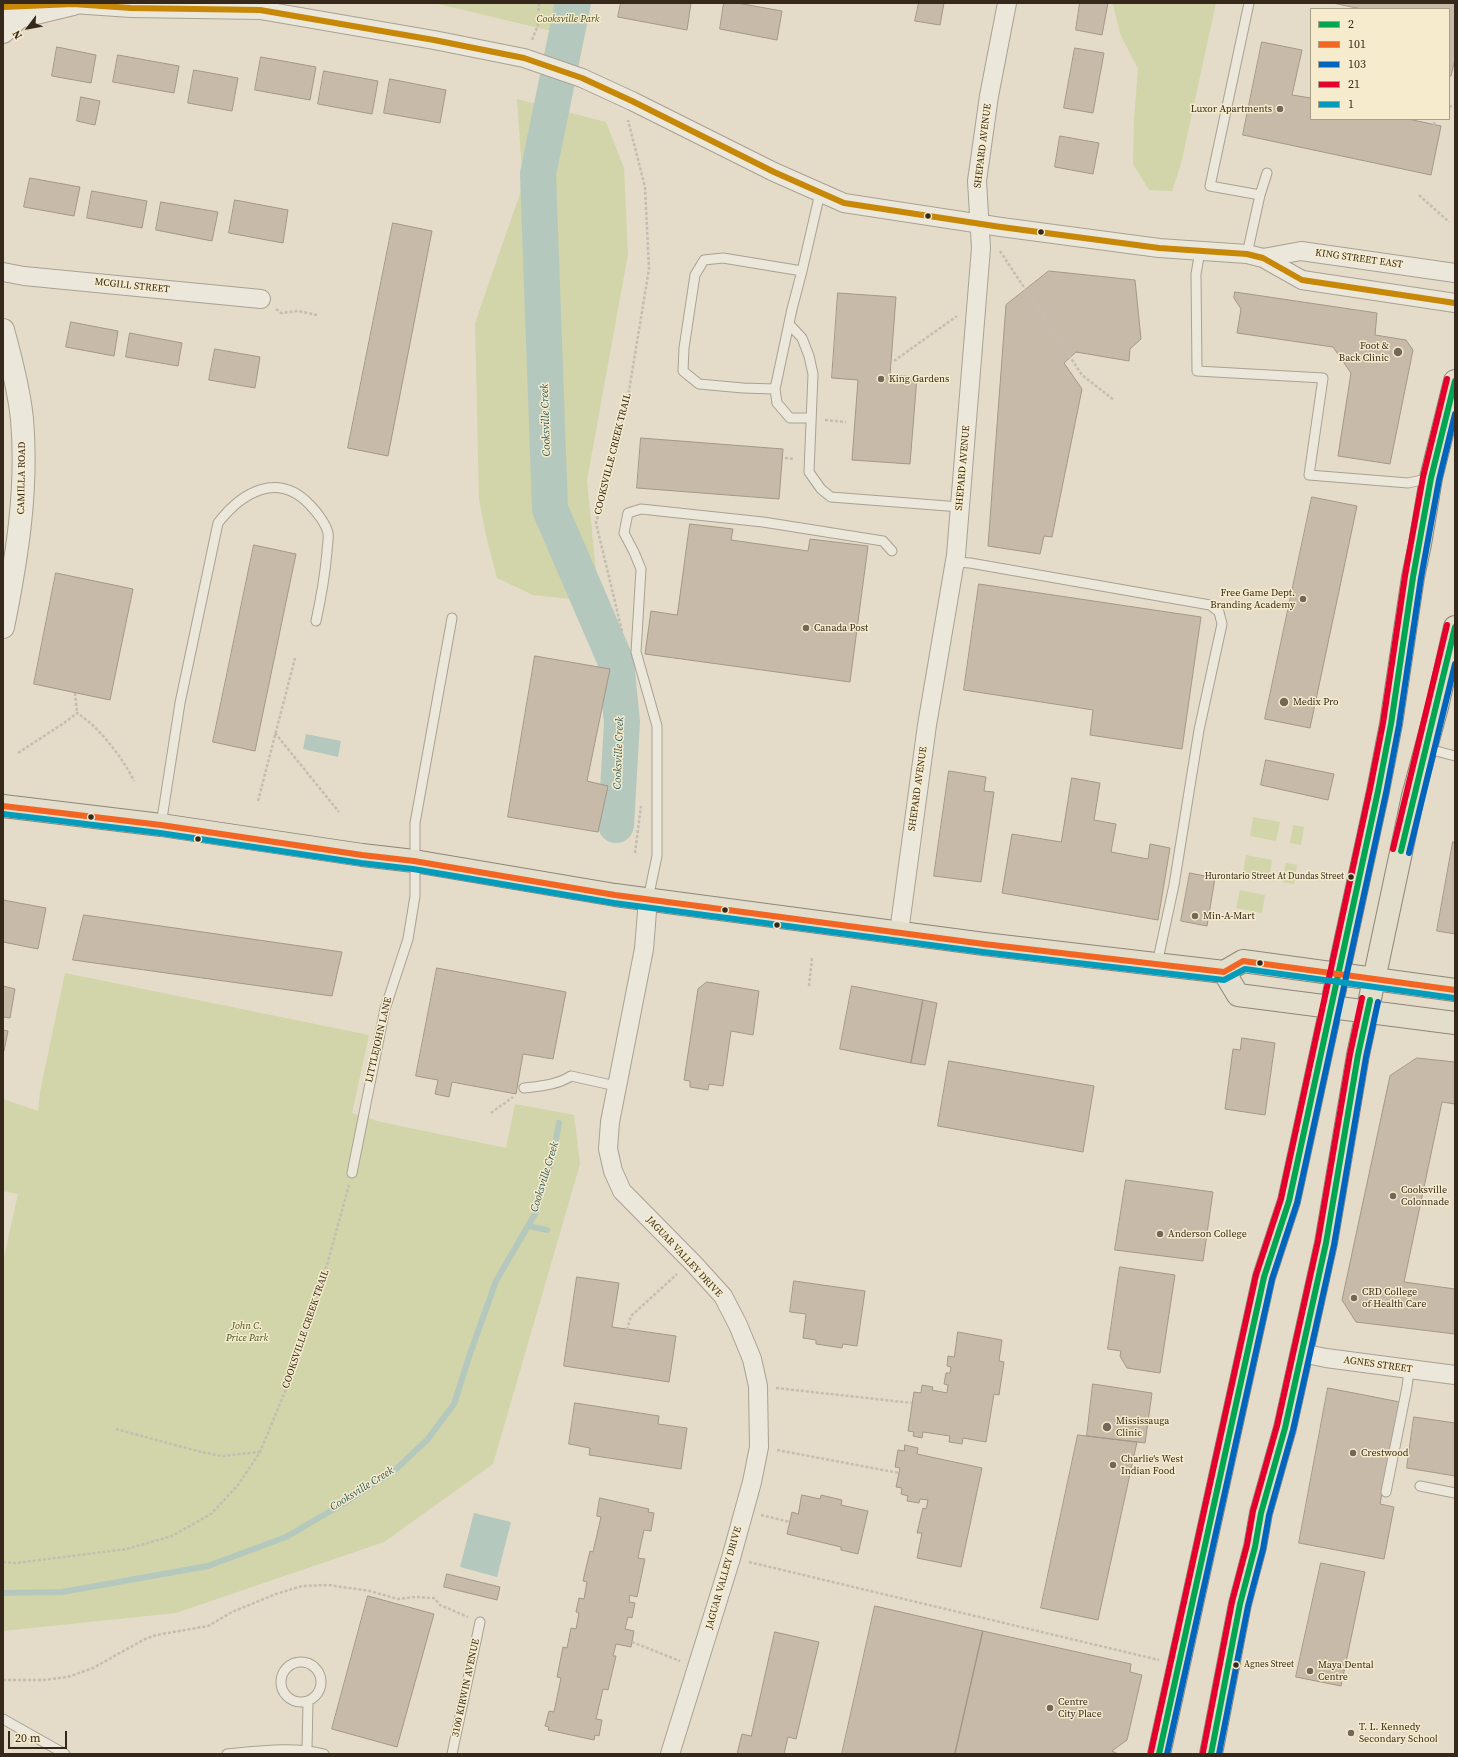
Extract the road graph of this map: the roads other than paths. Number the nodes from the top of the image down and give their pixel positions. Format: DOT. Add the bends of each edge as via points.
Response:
graph roads {
  1 [pos="1007,3"];
  2 [pos="1249,3"];
  3 [pos="73,4"];
  4 [pos="3,7"];
  5 [pos="260,7"];
  6 [pos="3,32"];
  7 [pos="1267,173"];
  8 [pos="820,193"];
  9 [pos="1260,196"];
  10 [pos="979,223"];
  11 [pos="1200,251"];
  12 [pos="1255,256"];
  13 [pos="802,271"];
  14 [pos="3,272"];
  15 [pos="1455,273"];
  16 [pos="261,299"];
  17 [pos="1455,303"];
  18 [pos="789,324"];
  19 [pos="3,330"];
  20 [pos="1455,381"];
  21 [pos="775,389"];
  22 [pos="810,418"];
  23 [pos="1431,478"];
  24 [pos="960,507"];
  25 [pos="892,550"];
  26 [pos="954,562"];
  27 [pos="452,618"];
  28 [pos="316,622"];
  29 [pos="3,627"];
  30 [pos="1455,627"];
  31 [pos="1451,667"];
  32 [pos="1425,748"];
  33 [pos="1455,756"];
  34 [pos="3,806"];
  35 [pos="161,825"];
  36 [pos="414,861"];
  37 [pos="648,899"];
  38 [pos="899,932"];
  39 [pos="1157,964"];
  40 [pos="1224,972"];
  41 [pos="1339,974"];
  42 [pos="1374,979"];
  43 [pos="1455,990"];
  44 [pos="1332,1008"];
  45 [pos="1367,1012"];
  46 [pos="1455,1023"];
  47 [pos="616,1086"];
  48 [pos="524,1088"];
  49 [pos="352,1173"];
  50 [pos="1302,1353"];
  51 [pos="1409,1370"];
  52 [pos="1455,1376"];
  53 [pos="1420,1486"];
  54 [pos="1386,1492"];
  55 [pos="1455,1493"];
  56 [pos="480,1622"];
  57 [pos="308,1702"];
  58 [pos="3,1719"];
  59 [pos="307,1749"];
  60 [pos="65,1754"];
  61 [pos="227,1754"];
  62 [pos="324,1754"];
  63 [pos="452,1754"];
  64 [pos="670,1754"];
  65 [pos="1159,1754"];
  66 [pos="1211,1754"];
  1 -- 10 [label="street, SHEPARD AVENUE" via="989,96 978,176"];
  2 -- 9 [label="lane" via="1210,186"];
  3 -- 4 [label="street, KING STREET EAST"];
  3 -- 5 [label="street, KING STREET EAST" via="131,8"];
  3 -- 6 [label="street" via="19,17"];
  5 -- 8 [label="street, KING STREET EAST" via="524,58 543,64 632,100"];
  7 -- 9 [label="lane"];
  8 -- 10 [label="street, KING STREET EAST" via="844,203"];
  8 -- 13 [label="lane"];
  9 -- 12 [label="lane"];
  10 -- 11 [label="street, KING STREET EAST" via="1159,248"];
  10 -- 24 [label="street, SHEPARD AVENUE" via="981,257"];
  11 -- 12 [label="street, KING STREET EAST"];
  11 -- 23 [label="lane" via="1196,274 1197,371 1323,378 1308,475 1408,483"];
  12 -- 15 [label="street, KING STREET EAST" via="1301,251"];
  12 -- 17 [label="street, KING STREET EAST" via="1302,280"];
  13 -- 18 [label="lane"];
  13 -- 21 [label="lane" via="723,258 704,260 695,275 683,371 699,384"];
  14 -- 16 [label="street, MCGILL STREET"];
  18 -- 21 [label="lane"];
  18 -- 22 [label="lane" via="802,338 809,356 813,374"];
  19 -- 29 [label="street, CAMILLA ROAD" via="22,417 24,468 20,532"];
  20 -- 23 [label="main road"];
  21 -- 22 [label="lane" via="778,403 790,418"];
  22 -- 24 [label="lane" via="809,472 821,489 831,497"];
  23 -- 41 [label="main road" via="1383,767"];
  24 -- 26 [label="street, SHEPARD AVENUE"];
  25 -- 37 [label="lane" via="882,540 763,522 641,509 628,513 624,533 641,569 636,652 657,726 657,856"];
  26 -- 38 [label="street, SHEPARD AVENUE" via="927,725"];
  26 -- 39 [label="lane" via="1210,605 1219,612 1222,624 1199,730 1174,885"];
  27 -- 36 [label="lane, LITTLEJOHN LANE" via="415,823"];
  28 -- 35 [label="lane" via="325,576 328,534 317,512 303,498 282,488 266,488 254,492 228,510 218,523 180,703"];
  30 -- 31 [label="main road"];
  31 -- 32 [label="main road"];
  32 -- 33 [label="lane"];
  32 -- 42 [label="main road"];
  34 -- 35 [label="main road"];
  35 -- 36 [label="main road"];
  36 -- 37 [label="main road"];
  36 -- 49 [label="lane, LITTLEJOHN LANE" via="414,896 408,939 385,1009"];
  37 -- 38 [label="main road"];
  37 -- 47 [label="street, JAGUAR VALLEY DRIVE" via="644,949"];
  38 -- 39 [label="main road"];
  39 -- 40 [label="main road"];
  40 -- 41 [label="main road" via="1243,961"];
  40 -- 44 [label="main road" via="1238,995"];
  41 -- 42 [label="main road"];
  41 -- 44 [label="main road"];
  42 -- 43 [label="main road"];
  42 -- 45 [label="main road"];
  44 -- 45 [label="main road"];
  44 -- 65 [label="main road" via="1289,1202 1262,1285"];
  45 -- 46 [label="main road"];
  45 -- 50 [label="main road" via="1332,1212"];
  47 -- 48 [label="lane" via="570,1076 549,1085"];
  47 -- 64 [label="street, JAGUAR VALLEY DRIVE" via="608,1149 612,1172 622,1191 723,1296 752,1359 758,1386 759,1446 752,1482"];
  50 -- 51 [label="street, AGNES STREET"];
  50 -- 66 [label="main road" via="1240,1604"];
  51 -- 52 [label="street, AGNES STREET"];
  51 -- 54 [label="lane"];
  53 -- 55 [label="lane"];
  56 -- 63 [label="lane, 3100 KIRWIN AVENUE"];
  57 -- 57 [label="lane" via="318,1694 322,1681 320,1674 312,1664 292,1663 283,1673 281,1686 288,1698"];
  57 -- 59 [label="lane"];
  58 -- 60 [label="lane"];
  59 -- 61 [label="lane"];
  59 -- 62 [label="lane"];
}
